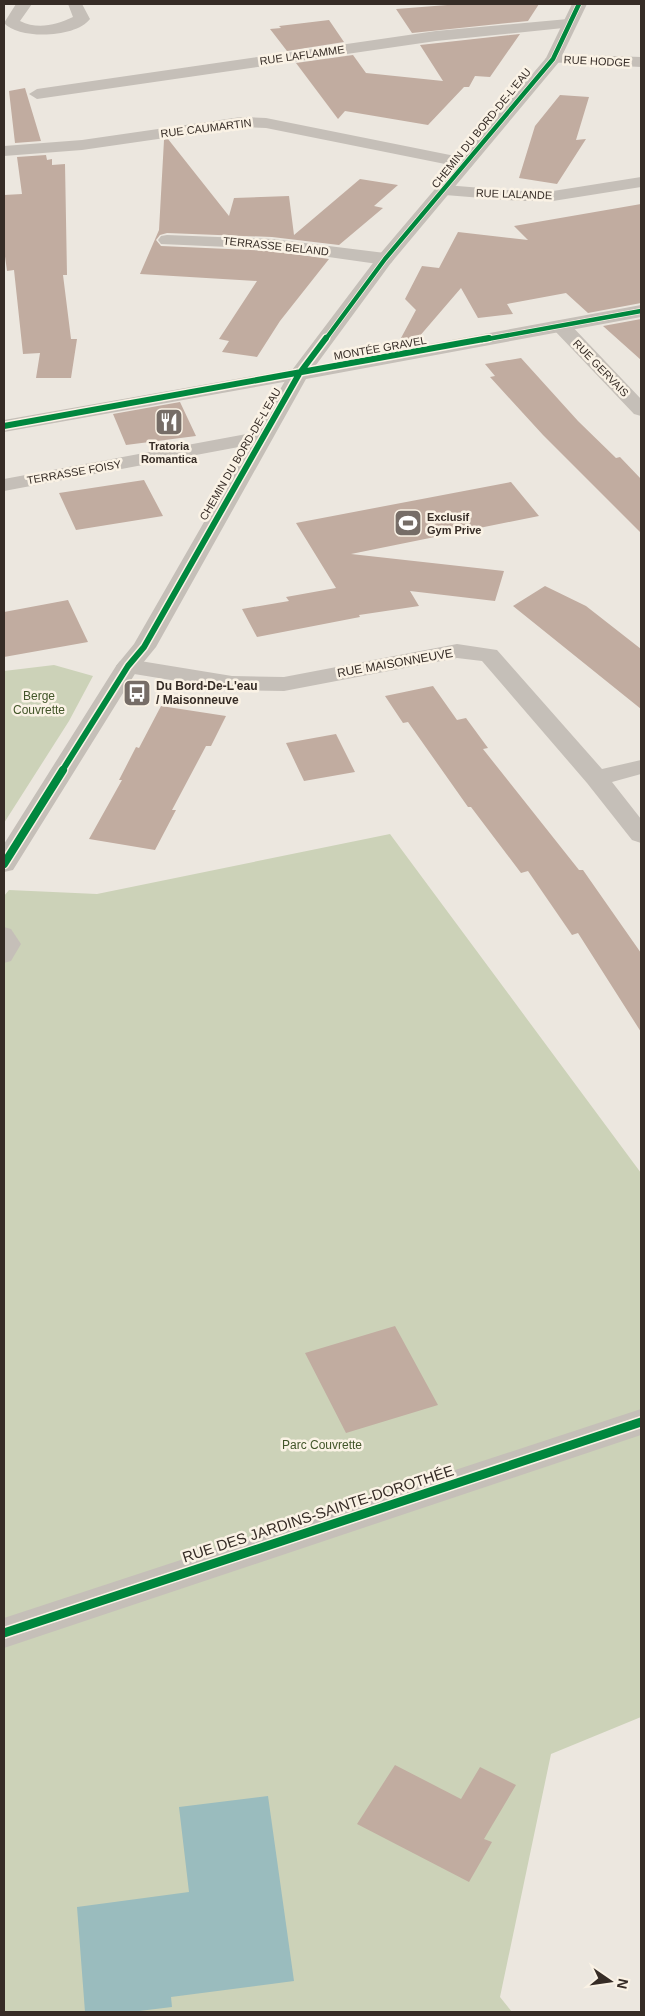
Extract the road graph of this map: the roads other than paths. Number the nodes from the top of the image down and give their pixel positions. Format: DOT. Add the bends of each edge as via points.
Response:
graph roads {
  1 [pos="24,4"];
  2 [pos="75,4"];
  3 [pos="579,4"];
  4 [pos="568,24"];
  5 [pos="552,59"];
  6 [pos="641,62"];
  7 [pos="36,94"];
  8 [pos="4,151"];
  9 [pos="465,162"];
  10 [pos="641,182"];
  11 [pos="445,190"];
  12 [pos="167,240"];
  13 [pos="385,259"];
  14 [pos="641,311"];
  15 [pos="561,326"];
  16 [pos="299,374"];
  17 [pos="641,410"];
  18 [pos="4,426"];
  19 [pos="263,437"];
  20 [pos="4,485"];
  21 [pos="128,666"];
  22 [pos="641,768"];
  23 [pos="596,778"];
  24 [pos="641,835"];
  25 [pos="4,864"];
  26 [pos="4,934"];
  27 [pos="4,956"];
  28 [pos="641,1422"];
  29 [pos="4,1633"];
  1 -- 2 [label="street" via="11,22 22,29 40,31 62,28 82,19"];
  3 -- 4 [label="street, CHEMIN DU BORD-DE-L'EAU"];
  4 -- 5 [label="street, CHEMIN DU BORD-DE-L'EAU"];
  4 -- 7 [label="street, RUE LAFLAMME" via="436,36"];
  5 -- 6 [label="street, RUE HODGE"];
  5 -- 9 [label="street, CHEMIN DU BORD-DE-L'EAU"];
  8 -- 9 [label="street, RUE CAUMARTIN" via="82,145 241,122 266,122"];
  9 -- 11 [label="street, CHEMIN DU BORD-DE-L'EAU"];
  10 -- 11 [label="street, RUE LALANDE" via="554,196"];
  11 -- 13 [label="street, CHEMIN DU BORD-DE-L'EAU"];
  12 -- 13 [label="street, TERRASSE BELAND" via="272,244"];
  13 -- 16 [label="street, CHEMIN DU BORD-DE-L'EAU"];
  14 -- 15 [label="street, MONTÉE GRAVEL"];
  15 -- 16 [label="street, MONTÉE GRAVEL"];
  15 -- 17 [label="street, RUE GERVAIS"];
  16 -- 18 [label="street, MONTÉE GRAVEL"];
  16 -- 19 [label="street, CHEMIN DU BORD-DE-L'EAU"];
  19 -- 20 [label="street, TERRASSE FOISY"];
  19 -- 21 [label="street, CHEMIN DU BORD-DE-L'EAU" via="144,647"];
  21 -- 23 [label="street, RUE MAISONNEUVE" via="232,683 284,684 457,652 489,656"];
  21 -- 25 [label="street, CHEMIN DU BORD-DE-L'EAU"];
  22 -- 23 [label="street"];
  23 -- 24 [label="street, RUE MAISONNEUVE"];
  26 -- 27 [label="lane" via="11,944"];
  28 -- 29 [label="street, RUE DES JARDINS-SAINTE-DOROTHÉE"];
}
